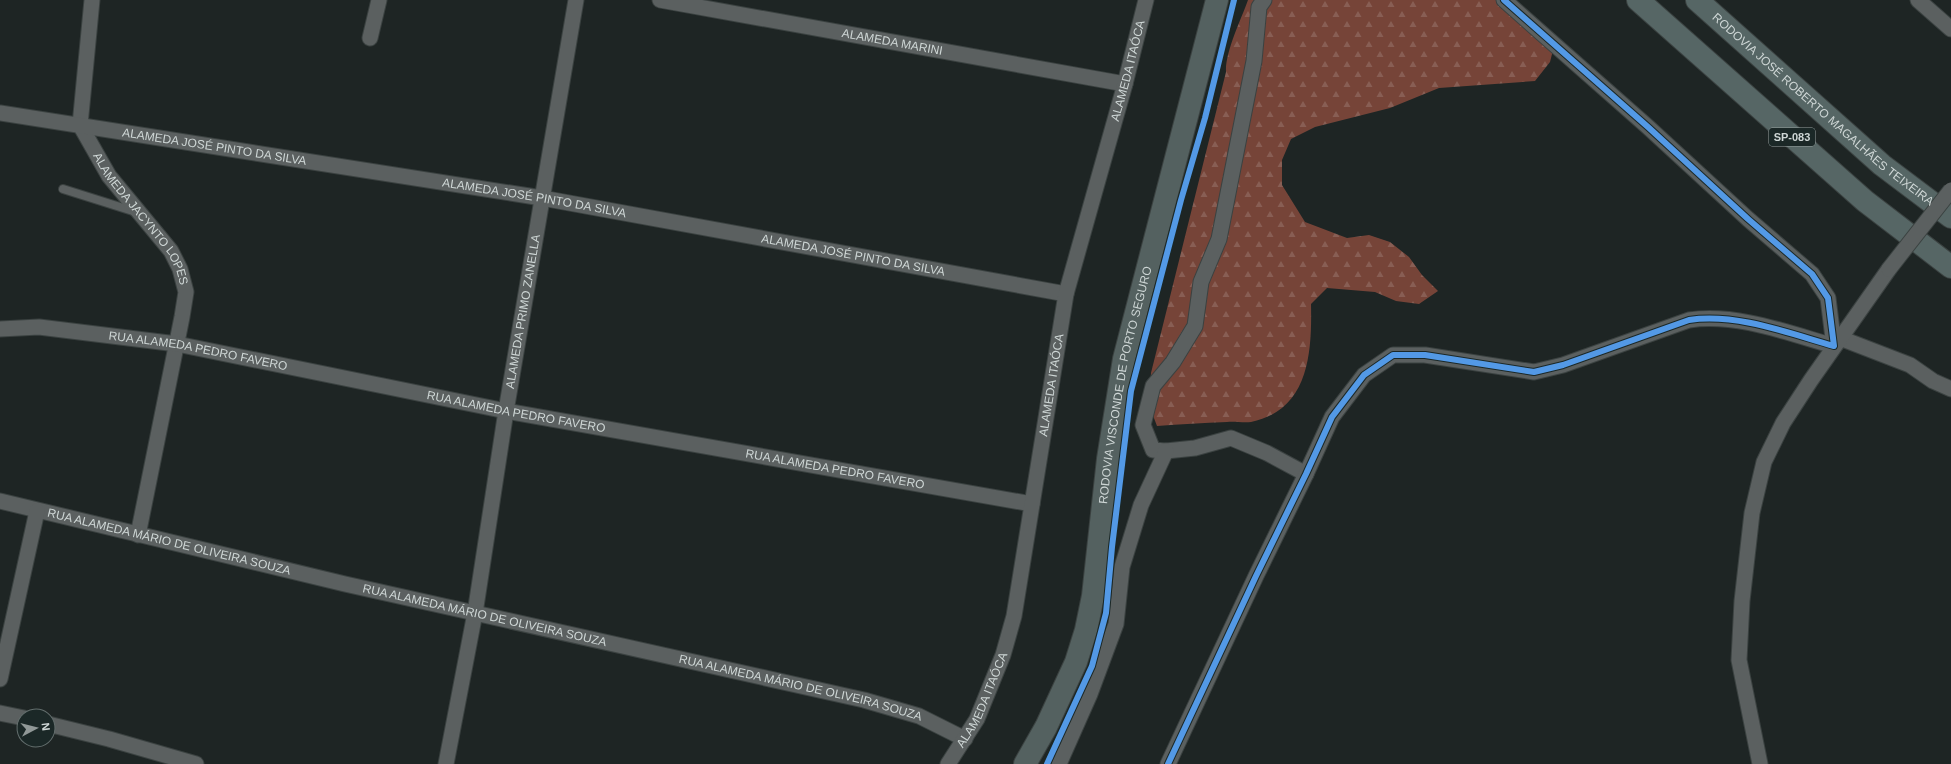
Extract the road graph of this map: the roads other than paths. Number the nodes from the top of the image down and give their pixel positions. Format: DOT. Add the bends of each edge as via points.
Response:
graph roads {
  1 [pos="92,0"];
  2 [pos="379,0"];
  3 [pos="576,0"];
  4 [pos="660,0"];
  5 [pos="1146,0"];
  6 [pos="1217,0"];
  7 [pos="1264,0"];
  8 [pos="1504,0"];
  9 [pos="1638,0"];
  10 [pos="1696,0"];
  11 [pos="1918,0"];
  12 [pos="1951,29"];
  13 [pos="370,38"];
  14 [pos="1125,84"];
  15 [pos="0,113"];
  16 [pos="80,125"];
  17 [pos="63,189"];
  18 [pos="1951,190"];
  19 [pos="542,198"];
  20 [pos="137,212"];
  21 [pos="1951,217"];
  22 [pos="1951,267"];
  23 [pos="1066,294"];
  24 [pos="0,329"];
  25 [pos="1837,342"];
  26 [pos="177,344"];
  27 [pos="1951,389"];
  28 [pos="506,411"];
  29 [pos="1166,451"];
  30 [pos="1306,474"];
  31 [pos="0,501"];
  32 [pos="1032,504"];
  33 [pos="37,510"];
  34 [pos="138,535"];
  35 [pos="475,613"];
  36 [pos="0,679"];
  37 [pos="0,713"];
  38 [pos="16,716"];
  39 [pos="56,726"];
  40 [pos="965,739"];
  41 [pos="196,764"];
  42 [pos="446,764"];
  43 [pos="948,764"];
  44 [pos="1026,764"];
  45 [pos="1059,764"];
  46 [pos="1168,764"];
  47 [pos="1760,764"];
  1 -- 16 [label="street"];
  2 -- 13 [label="street"];
  3 -- 19 [label="street, ALAMEDA PRIMO ZANELLA"];
  4 -- 14 [label="street, ALAMEDA MARINI"];
  5 -- 14 [label="street, ALAMEDA ITAÓCA"];
  6 -- 44 [label="main road, RODOVIA VISCONDE DE PORTO SEGURO" via="1124,359 1108,459 1093,596 1086,630 1076,662"];
  7 -- 29 [label="street" via="1259,7 1254,61 1219,239 1201,282 1195,326 1173,362 1153,386 1142,424 1153,450"];
  8 -- 25 [label="street" via="1812,274 1828,298"];
  9 -- 22 [label="highway, SP-083" via="1865,202"];
  10 -- 21 [label="highway, RODOVIA JOSÉ ROBERTO MAGALHÃES TEIXEIRA / SP-083" via="1882,165"];
  11 -- 12 [label="street"];
  14 -- 23 [label="street, ALAMEDA ITAÓCA"];
  15 -- 16 [label="street, ALAMEDA JOSÉ PINTO DA SILVA"];
  16 -- 19 [label="street, ALAMEDA JOSÉ PINTO DA SILVA"];
  16 -- 20 [label="street, ALAMEDA JACYNTO LOPES" via="109,176"];
  17 -- 20 [label="lane"];
  18 -- 25 [label="street, bridge" via="1889,269"];
  19 -- 23 [label="street, ALAMEDA JOSÉ PINTO DA SILVA"];
  19 -- 28 [label="street, ALAMEDA PRIMO ZANELLA"];
  20 -- 26 [label="street, ALAMEDA JACYNTO LOPES" via="171,251 180,269 186,292"];
  23 -- 32 [label="street, ALAMEDA ITAÓCA"];
  24 -- 26 [label="street, RUA ALAMEDA PEDRO FAVERO" via="39,326"];
  25 -- 27 [label="street" via="1910,365 1933,381"];
  25 -- 30 [label="street" via="1707,317 1689,320 1563,365 1534,372 1425,355 1393,355 1364,375 1332,417"];
  25 -- 47 [label="street" via="1783,423 1764,462 1752,512 1742,601 1739,660"];
  26 -- 28 [label="street, RUA ALAMEDA PEDRO FAVERO"];
  26 -- 34 [label="street, ALAMEDA JACYNTO LOPES"];
  28 -- 32 [label="street, RUA ALAMEDA PEDRO FAVERO"];
  28 -- 35 [label="street, ALAMEDA PRIMO ZANELLA"];
  29 -- 30 [label="street" via="1195,448 1231,438 1268,453"];
  29 -- 45 [label="street" via="1142,506 1122,568 1116,624 1090,694"];
  30 -- 46 [label="street"];
  31 -- 33 [label="street, RUA ALAMEDA MÁRIO DE OLIVEIRA SOUZA"];
  32 -- 40 [label="street, ALAMEDA ITAÓCA" via="1014,616 1003,655 977,719"];
  33 -- 34 [label="street, RUA ALAMEDA MÁRIO DE OLIVEIRA SOUZA"];
  33 -- 36 [label="street"];
  34 -- 35 [label="street, RUA ALAMEDA MÁRIO DE OLIVEIRA SOUZA"];
  35 -- 40 [label="street, RUA ALAMEDA MÁRIO DE OLIVEIRA SOUZA" via="864,700 919,716"];
  35 -- 42 [label="street, ALAMEDA PRIMO ZANELLA"];
  37 -- 38 [label="street"];
  39 -- 41 [label="street"];
  40 -- 43 [label="street, ALAMEDA ITAÓCA"];
}
